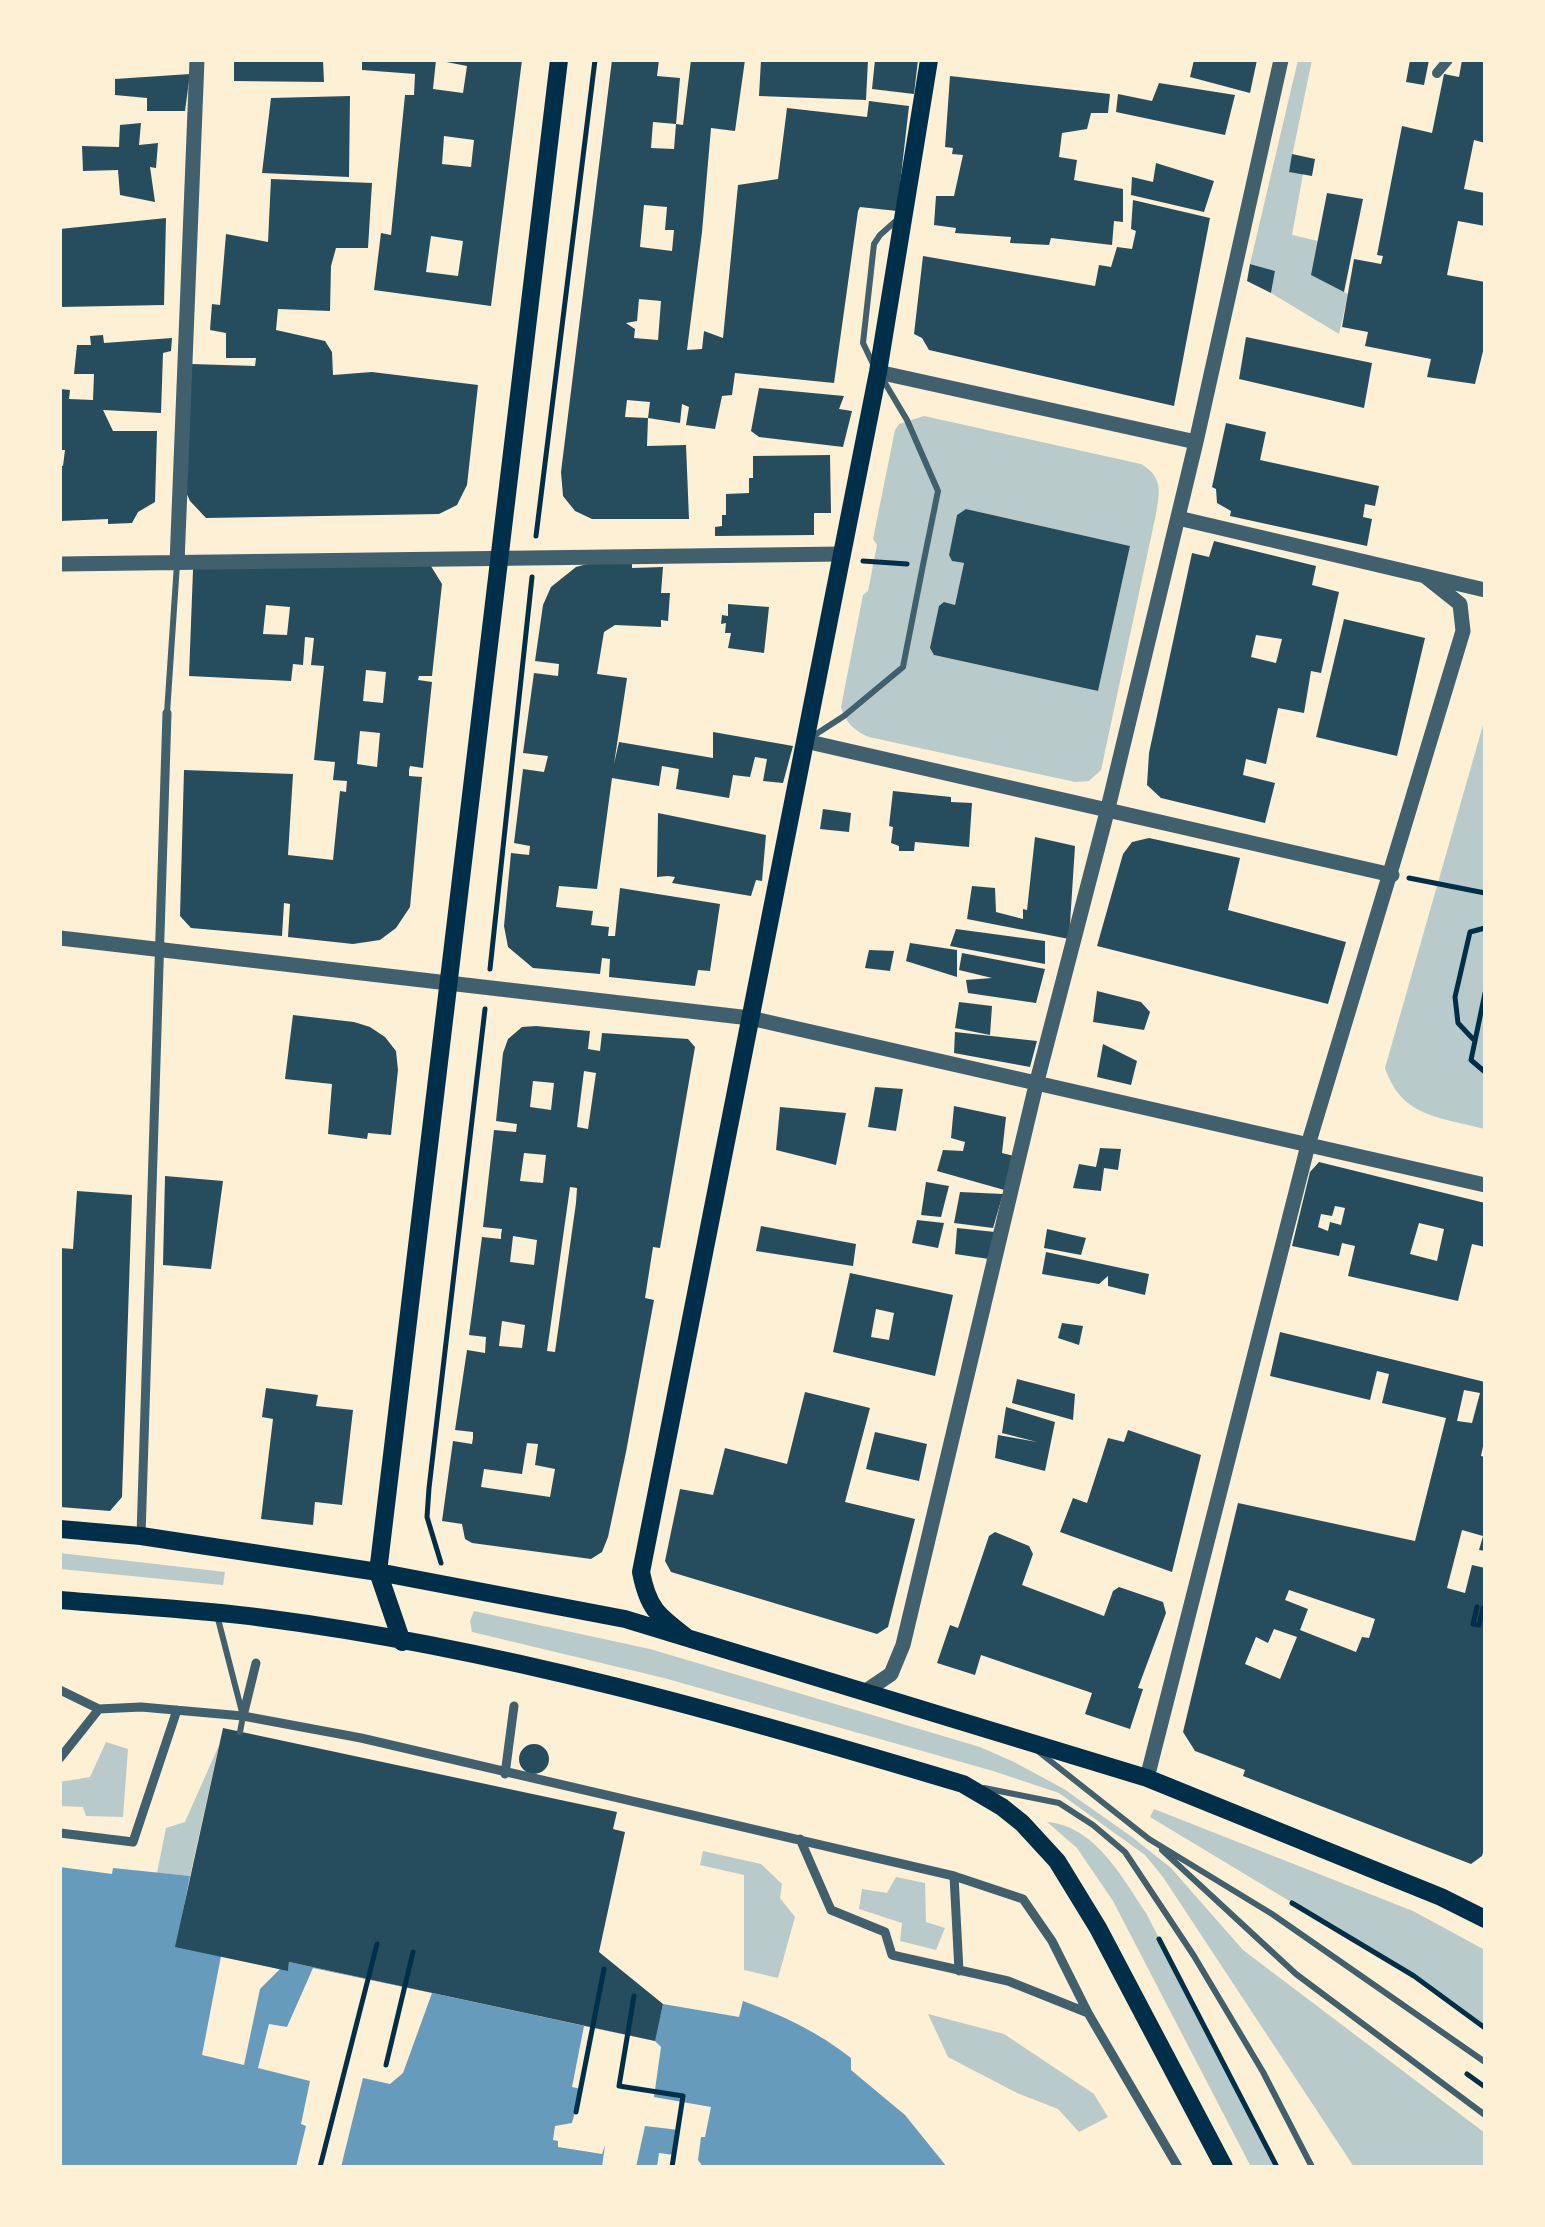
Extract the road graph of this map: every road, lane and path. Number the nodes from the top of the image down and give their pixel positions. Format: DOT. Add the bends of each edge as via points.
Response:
graph roads {
  1 [pos="197,60"];
  2 [pos="558,60"];
  3 [pos="595,60"];
  4 [pos="929,60"];
  5 [pos="1281,60"];
  6 [pos="1448,60"];
  7 [pos="1437,73"];
  8 [pos="878,372"];
  9 [pos="1196,442"];
  10 [pos="1178,518"];
  11 [pos="841,558"];
  12 [pos="500,559"];
  13 [pos="534,559"];
  14 [pos="177,563"];
  15 [pos="60,564"];
  16 [pos="924,565"];
  17 [pos="1426,577"];
  18 [pos="1485,590"];
  19 [pos="167,713"];
  20 [pos="805,741"];
  21 [pos="1108,808"];
  22 [pos="1392,875"];
  23 [pos="1485,893"];
  24 [pos="1485,928"];
  25 [pos="60,938"];
  26 [pos="157,947"];
  27 [pos="448,982"];
  28 [pos="488,986"];
  29 [pos="1485,993"];
  30 [pos="750,1018"];
  31 [pos="1473,1040"];
  32 [pos="1485,1072"];
  33 [pos="1036,1084"];
  34 [pos="1308,1145"];
  35 [pos="1485,1185"];
  36 [pos="60,1530"];
  37 [pos="140,1536"];
  38 [pos="378,1572"];
  39 [pos="450,1586"];
  40 [pos="60,1600"];
  41 [pos="216,1614"];
  42 [pos="686,1637"];
  43 [pos="402,1642"];
  44 [pos="256,1662"];
  45 [pos="60,1690"];
  46 [pos="866,1691"];
  47 [pos="514,1706"];
  48 [pos="99,1709"];
  49 [pos="177,1710"];
  50 [pos="243,1716"];
  51 [pos="240,1732"];
  52 [pos="1024,1740"];
  53 [pos="60,1758"];
  54 [pos="505,1774"];
  55 [pos="1147,1778"];
  56 [pos="963,1784"];
  57 [pos="60,1833"];
  58 [pos="800,1839"];
  59 [pos="1150,1839"];
  60 [pos="954,1876"];
  61 [pos="1292,1903"];
  62 [pos="1485,1919"];
  63 [pos="1153,1926"];
  64 [pos="377,1944"];
  65 [pos="413,1952"];
  66 [pos="604,1969"];
  67 [pos="960,1971"];
  68 [pos="634,1996"];
  69 [pos="1088,2014"];
  70 [pos="1485,2028"];
  71 [pos="1485,2062"];
  72 [pos="386,2065"];
  73 [pos="576,2112"];
  74 [pos="1485,2114"];
  75 [pos="320,2167"];
  76 [pos="672,2167"];
  77 [pos="1178,2167"];
  78 [pos="1224,2167"];
  79 [pos="1277,2167"];
  80 [pos="1312,2167"];
  1 -- 14 [label="street"];
  2 -- 12 [label="main road"];
  3 -- 13 [label="path"];
  4 -- 8 [label="main road"];
  5 -- 9 [label="street"];
  6 -- 7 [label="street"];
  8 -- 9 [label="street"];
  8 -- 11 [label="main road"];
  8 -- 16 [label="lane" via="938,492"];
  9 -- 10 [label="street"];
  10 -- 17 [label="street"];
  10 -- 21 [label="street"];
  11 -- 13 [label="street"];
  11 -- 16 [label="path"];
  11 -- 20 [label="main road"];
  12 -- 13 [label="street"];
  12 -- 14 [label="street"];
  12 -- 27 [label="main road"];
  13 -- 28 [label="path"];
  14 -- 15 [label="street"];
  14 -- 19 [label="lane"];
  16 -- 20 [label="lane" via="903,667"];
  17 -- 18 [label="street"];
  17 -- 22 [label="street" via="1460,604 1463,632"];
  19 -- 26 [label="street"];
  20 -- 21 [label="street"];
  20 -- 30 [label="main road"];
  21 -- 22 [label="street"];
  21 -- 33 [label="street"];
  22 -- 23 [label="path"];
  22 -- 34 [label="street"];
  24 -- 31 [label="path" via="1470,932 1455,997 1458,1022"];
  25 -- 26 [label="street"];
  26 -- 27 [label="street"];
  26 -- 37 [label="street"];
  27 -- 28 [label="street"];
  27 -- 38 [label="main road"];
  28 -- 30 [label="street"];
  28 -- 39 [label="path" via="428,1488 427,1518"];
  29 -- 31 [label="path"];
  30 -- 33 [label="street"];
  30 -- 42 [label="main road" via="641,1572 656,1615"];
  31 -- 32 [label="path" via="1471,1060"];
  33 -- 34 [label="street"];
  33 -- 46 [label="street" via="900,1654 891,1674"];
  34 -- 35 [label="street"];
  34 -- 55 [label="street"];
  36 -- 37 [label="main road"];
  37 -- 38 [label="main road"];
  38 -- 39 [label="main road"];
  38 -- 43 [label="main road"];
  39 -- 42 [label="main road" via="585,1610"];
  40 -- 41 [label="main road"];
  41 -- 43 [label="main road"];
  41 -- 50 [label="lane"];
  42 -- 46 [label="main road"];
  43 -- 56 [label="main road" via="614,1686"];
  44 -- 50 [label="street"];
  45 -- 48 [label="street"];
  46 -- 52 [label="main road"];
  47 -- 54 [label="street"];
  48 -- 49 [label="street"];
  48 -- 53 [label="street"];
  49 -- 50 [label="street"];
  49 -- 57 [label="street" via="133,1842"];
  50 -- 51 [label="lane"];
  50 -- 54 [label="street"];
  52 -- 55 [label="main road"];
  52 -- 59 [label="lane"];
  54 -- 58 [label="street"];
  55 -- 62 [label="main road"];
  56 -- 78 [label="main road" via="1002,1807 1057,1861"];
  56 -- 80 [label="lane" via="1059,1803 1124,1852 1234,2022"];
  58 -- 60 [label="street"];
  58 -- 67 [label="street" via="830,1910 884,1932 892,1955"];
  59 -- 71 [label="lane" via="1272,1914"];
  59 -- 74 [label="lane" via="1296,1974"];
  60 -- 67 [label="street"];
  60 -- 69 [label="street" via="1022,1899 1052,1941"];
  61 -- 70 [label="path" via="1414,1976"];
  63 -- 79 [label="path"];
  64 -- 75 [label="path"];
  65 -- 72 [label="path"];
  66 -- 73 [label="path"];
  67 -- 69 [label="street"];
  68 -- 76 [label="path" via="620,2086 683,2096"];
  69 -- 77 [label="street"];
}
